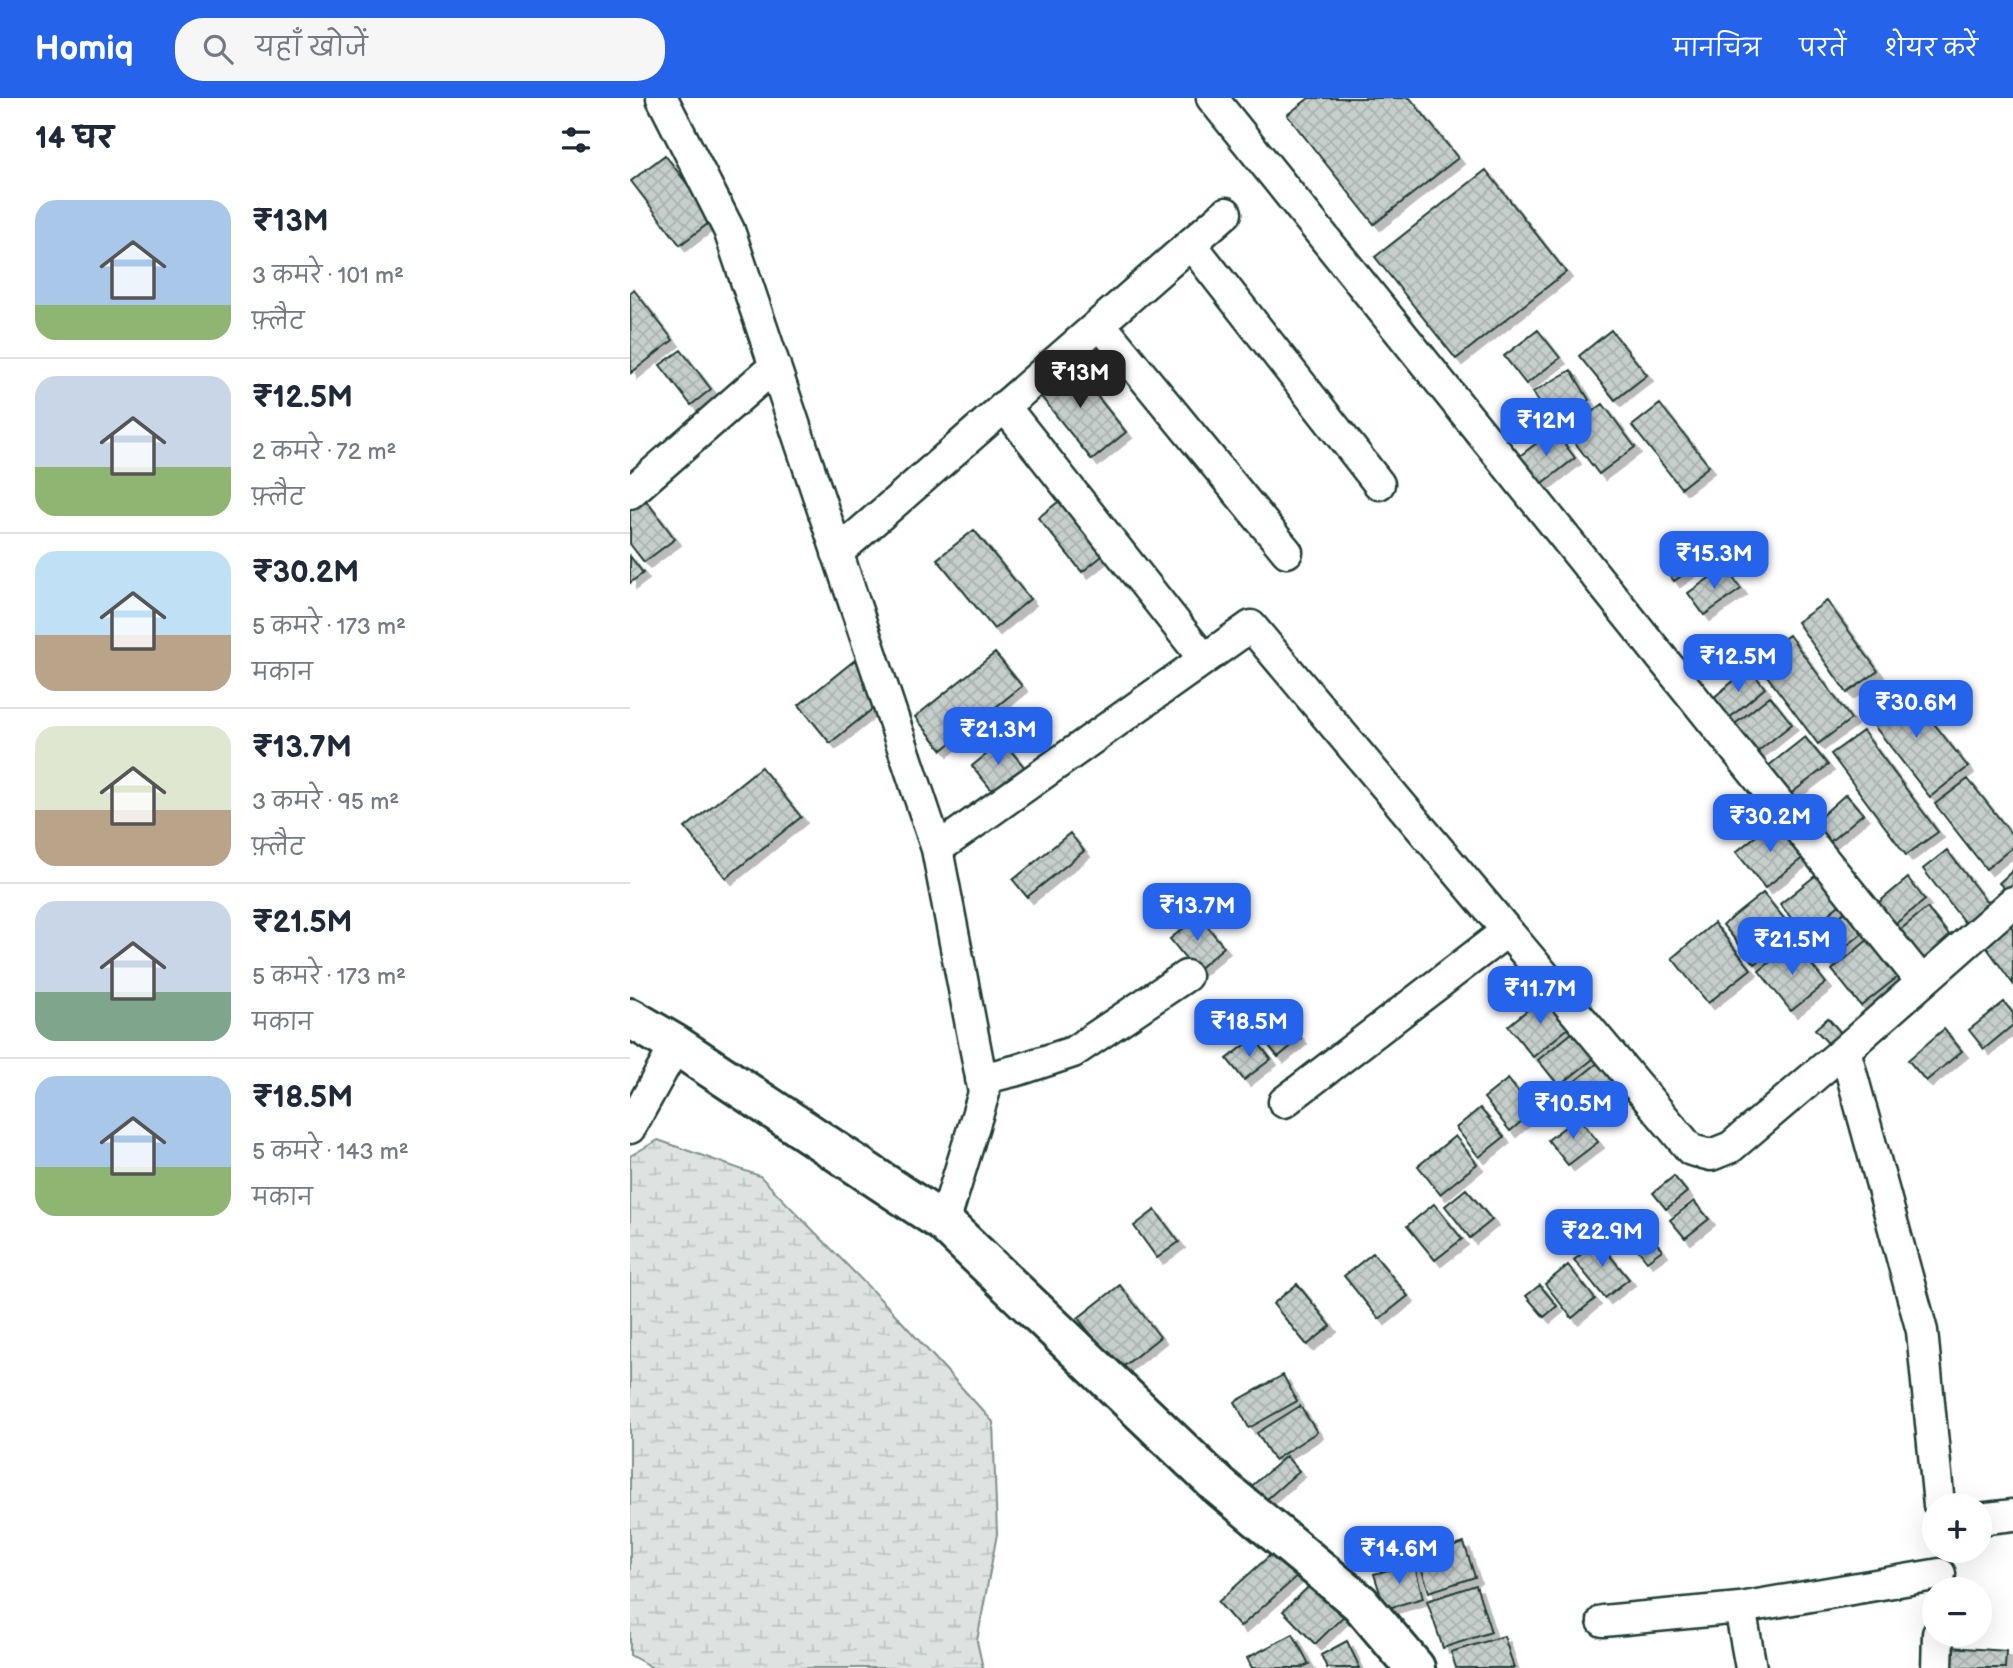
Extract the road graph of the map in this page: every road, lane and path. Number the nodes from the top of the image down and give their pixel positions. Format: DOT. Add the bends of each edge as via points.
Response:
graph roads {
  1 [pos="662,98"];
  2 [pos="1212,98"];
  3 [pos="1226,214"];
  4 [pos="1191,244"];
  5 [pos="1100,324"];
  6 [pos="775,366"];
  7 [pos="1004,406"];
  8 [pos="1379,484"];
  9 [pos="630,492"];
  10 [pos="837,552"];
  11 [pos="1287,552"];
  12 [pos="1204,659"];
  13 [pos="937,849"];
  14 [pos="2013,902"];
  15 [pos="1507,931"];
  16 [pos="1186,976"];
  17 [pos="1922,982"];
  18 [pos="630,1018"];
  19 [pos="676,1045"];
  20 [pos="1845,1050"];
  21 [pos="981,1079"];
  22 [pos="1284,1102"];
  23 [pos="630,1128"];
  24 [pos="944,1223"];
  25 [pos="1938,1493"];
  26 [pos="2013,1515"];
  27 [pos="1992,1517"];
  28 [pos="1940,1571"];
  29 [pos="1740,1608"];
  30 [pos="1603,1621"];
  31 [pos="1938,1647"];
  32 [pos="1415,1668"];
  33 [pos="1751,1668"];
  34 [pos="1937,1668"];
  1 -- 6 [label="street" via="729,230"];
  2 -- 17 [label="street"];
  3 -- 4 [label="street"];
  4 -- 5 [label="street"];
  4 -- 8 [label="street"];
  5 -- 7 [label="street"];
  5 -- 11 [label="street"];
  6 -- 9 [label="street"];
  6 -- 10 [label="street"];
  7 -- 10 [label="street"];
  7 -- 12 [label="street"];
  10 -- 13 [label="street"];
  12 -- 13 [label="street"];
  12 -- 15 [label="street" via="1251,626"];
  13 -- 21 [label="street"];
  14 -- 17 [label="street"];
  15 -- 20 [label="street" via="1691,1150 1711,1155 1731,1147"];
  15 -- 22 [label="street"];
  16 -- 21 [label="street" via="1073,1052"];
  17 -- 20 [label="street"];
  18 -- 19 [label="street"];
  19 -- 23 [label="street"];
  19 -- 24 [label="street"];
  20 -- 25 [label="street" via="1922,1331"];
  21 -- 24 [label="street" via="984,1093"];
  24 -- 32 [label="street" via="1218,1485 1360,1603"];
  26 -- 27 [label="street"];
  28 -- 29 [label="street"];
  29 -- 30 [label="street"];
  29 -- 33 [label="street"];
  31 -- 34 [label="street"];
}
